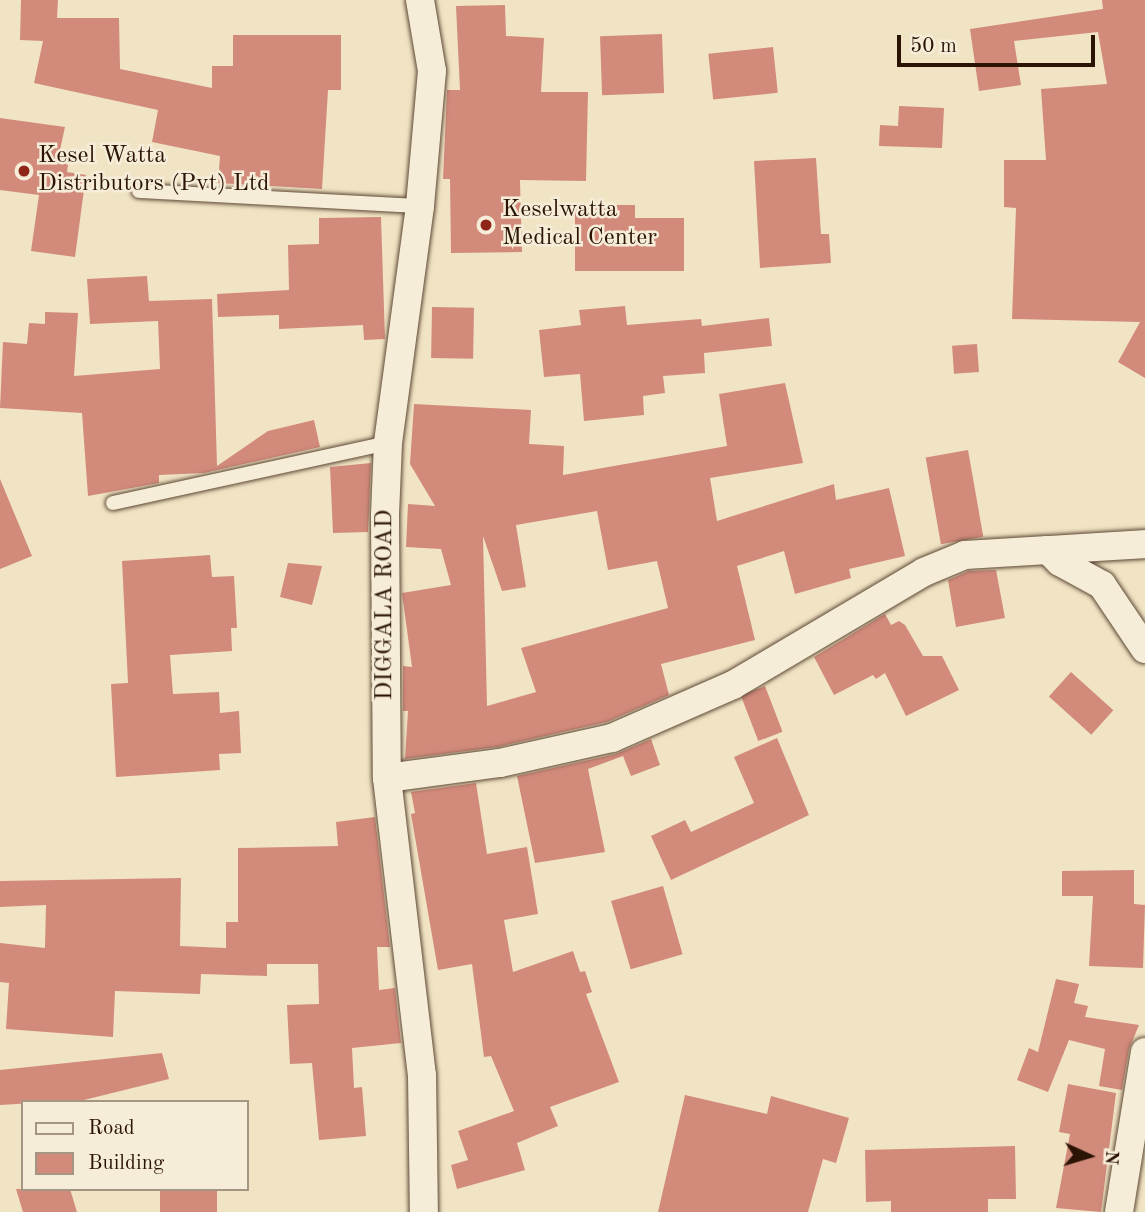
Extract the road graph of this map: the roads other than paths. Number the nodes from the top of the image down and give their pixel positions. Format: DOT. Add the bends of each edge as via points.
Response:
graph roads {
  1 [pos="420,0"];
  2 [pos="139,191"];
  3 [pos="420,206"];
  4 [pos="388,443"];
  5 [pos="113,503"];
  6 [pos="1145,544"];
  7 [pos="1048,550"];
  8 [pos="1145,649"];
  9 [pos="387,778"];
  10 [pos="1145,1052"];
  11 [pos="1129,1203"];
  12 [pos="425,1212"];
  1 -- 3 [label="street, DIGGALA ROAD" via="432,71"];
  2 -- 3 [label="lane"];
  3 -- 4 [label="street, DIGGALA ROAD"];
  4 -- 5 [label="lane"];
  4 -- 9 [label="street, DIGGALA ROAD"];
  6 -- 7 [label="street"];
  7 -- 8 [label="street" via="1060,562 1102,585"];
  7 -- 9 [label="street" via="965,555 924,572 733,685 612,738 500,763"];
  9 -- 12 [label="street, DIGGALA ROAD" via="422,1075"];
  10 -- 11 [label="street"];
}
